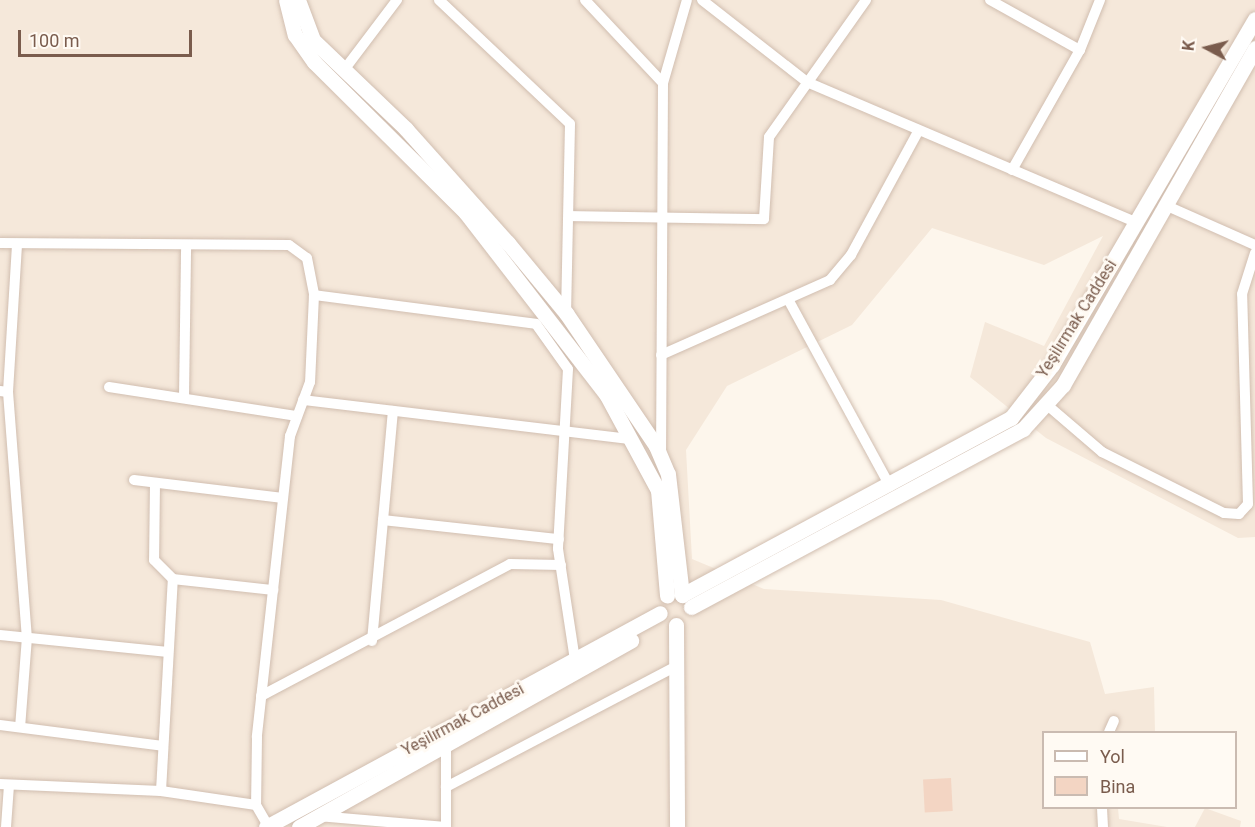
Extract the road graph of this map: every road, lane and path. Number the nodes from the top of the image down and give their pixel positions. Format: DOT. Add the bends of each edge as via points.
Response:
graph roads {
  1 [pos="286,0"];
  2 [pos="298,0"];
  3 [pos="397,0"];
  4 [pos="439,0"];
  5 [pos="585,0"];
  6 [pos="687,0"];
  7 [pos="702,0"];
  8 [pos="866,0"];
  9 [pos="990,0"];
  10 [pos="1100,0"];
  11 [pos="1255,19"];
  12 [pos="1255,48"];
  13 [pos="1080,50"];
  14 [pos="344,70"];
  15 [pos="807,82"];
  16 [pos="663,83"];
  17 [pos="920,130"];
  18 [pos="1012,170"];
  19 [pos="1165,206"];
  20 [pos="570,216"];
  21 [pos="662,218"];
  22 [pos="1136,222"];
  23 [pos="0,243"];
  24 [pos="17,244"];
  25 [pos="1255,245"];
  26 [pos="186,247"];
  27 [pos="1255,253"];
  28 [pos="314,295"];
  29 [pos="789,301"];
  30 [pos="566,313"];
  31 [pos="661,355"];
  32 [pos="109,387"];
  33 [pos="4,391"];
  34 [pos="184,397"];
  35 [pos="303,400"];
  36 [pos="1046,404"];
  37 [pos="393,411"];
  38 [pos="296,416"];
  39 [pos="564,431"];
  40 [pos="631,439"];
  41 [pos="660,457"];
  42 [pos="134,480"];
  43 [pos="155,483"];
  44 [pos="890,486"];
  45 [pos="283,498"];
  46 [pos="383,520"];
  47 [pos="559,539"];
  48 [pos="561,565"];
  49 [pos="173,579"];
  50 [pos="273,590"];
  51 [pos="680,599"];
  52 [pos="667,620"];
  53 [pos="0,635"];
  54 [pos="27,637"];
  55 [pos="372,641"];
  56 [pos="168,652"];
  57 [pos="575,660"];
  58 [pos="676,666"];
  59 [pos="261,696"];
  60 [pos="1114,721"];
  61 [pos="0,725"];
  62 [pos="20,727"];
  63 [pos="1109,731"];
  64 [pos="446,744"];
  65 [pos="164,746"];
  66 [pos="5,785"];
  67 [pos="446,787"];
  68 [pos="161,791"];
  69 [pos="256,805"];
  70 [pos="1102,809"];
  71 [pos="318,816"];
  72 [pos="340,823"];
  73 [pos="267,826"];
  74 [pos="6,827"];
  75 [pos="299,827"];
  76 [pos="446,827"];
  77 [pos="677,827"];
  78 [pos="1103,827"];
  1 -- 40 [label="main road" via="295,35 314,62 466,213 606,394"];
  2 -- 14 [label="main road" via="313,40"];
  3 -- 14 [label="street"];
  4 -- 20 [label="street" via="570,124"];
  5 -- 16 [label="street"];
  6 -- 16 [label="street"];
  7 -- 15 [label="street"];
  8 -- 15 [label="street"];
  9 -- 13 [label="street"];
  10 -- 13 [label="street"];
  11 -- 22 [label="main road, Yeşilırmak Caddesi"];
  12 -- 19 [label="main road, Yeşilırmak Caddesi"];
  13 -- 18 [label="street"];
  14 -- 30 [label="main road" via="406,129"];
  15 -- 17 [label="street"];
  15 -- 21 [label="street" via="769,137 764,219"];
  16 -- 21 [label="street"];
  17 -- 18 [label="street"];
  17 -- 29 [label="street" via="851,255 830,280"];
  18 -- 22 [label="street"];
  19 -- 25 [label="street"];
  19 -- 36 [label="main road, Yeşilırmak Caddesi" via="1063,385"];
  20 -- 21 [label="street"];
  20 -- 30 [label="street"];
  21 -- 31 [label="street"];
  22 -- 44 [label="main road, Yeşilırmak Caddesi" via="1052,365 1011,418"];
  23 -- 24 [label="street"];
  24 -- 28 [label="street" via="289,245 307,258"];
  24 -- 33 [label="street"];
  26 -- 34 [label="street"];
  27 -- 36 [label="street" via="1242,294 1248,504 1239,514 1224,513 1102,452"];
  28 -- 35 [label="street" via="310,382"];
  28 -- 39 [label="street" via="536,324 567,369"];
  29 -- 31 [label="street"];
  29 -- 44 [label="street"];
  30 -- 41 [label="main road"];
  31 -- 41 [label="street"];
  32 -- 34 [label="street"];
  33 -- 54 [label="street"];
  34 -- 38 [label="street"];
  35 -- 37 [label="street"];
  35 -- 38 [label="street"];
  36 -- 51 [label="main road, Yeşilırmak Caddesi" via="1023,429"];
  37 -- 39 [label="street"];
  37 -- 46 [label="street"];
  38 -- 45 [label="street"];
  39 -- 40 [label="street"];
  39 -- 47 [label="street"];
  40 -- 51 [label="main road" via="658,490"];
  41 -- 51 [label="main road" via="668,474"];
  42 -- 43 [label="street"];
  43 -- 45 [label="street"];
  43 -- 49 [label="street" via="154,560"];
  44 -- 51 [label="main road, Yeşilırmak Caddesi"];
  45 -- 50 [label="street"];
  46 -- 47 [label="street"];
  46 -- 55 [label="street"];
  47 -- 48 [label="street"];
  48 -- 55 [label="street" via="510,564"];
  48 -- 57 [label="street"];
  49 -- 50 [label="street"];
  49 -- 56 [label="street"];
  50 -- 59 [label="street"];
  51 -- 52 [label="main road"];
  51 -- 52 [label="main road" via="685,621"];
  52 -- 57 [label="main road, Yeşilırmak Caddesi"];
  52 -- 58 [label="main road"];
  52 -- 64 [label="main road, Yeşilırmak Caddesi"];
  53 -- 54 [label="street"];
  54 -- 56 [label="street"];
  54 -- 62 [label="street"];
  55 -- 59 [label="street"];
  56 -- 65 [label="street"];
  57 -- 73 [label="main road, Yeşilırmak Caddesi"];
  58 -- 67 [label="street"];
  58 -- 77 [label="main road"];
  59 -- 69 [label="street"];
  60 -- 63 [label="street"];
  61 -- 62 [label="street"];
  62 -- 65 [label="street"];
  64 -- 67 [label="street"];
  64 -- 71 [label="main road, Yeşilırmak Caddesi"];
  65 -- 68 [label="street"];
  66 -- 68 [label="street"];
  66 -- 74 [label="street"];
  67 -- 76 [label="street"];
  68 -- 69 [label="street"];
  69 -- 73 [label="street"];
  70 -- 78 [label="street"];
  71 -- 72 [label="street"];
  71 -- 75 [label="main road, Yeşilırmak Caddesi"];
  72 -- 76 [label="street"];
}
